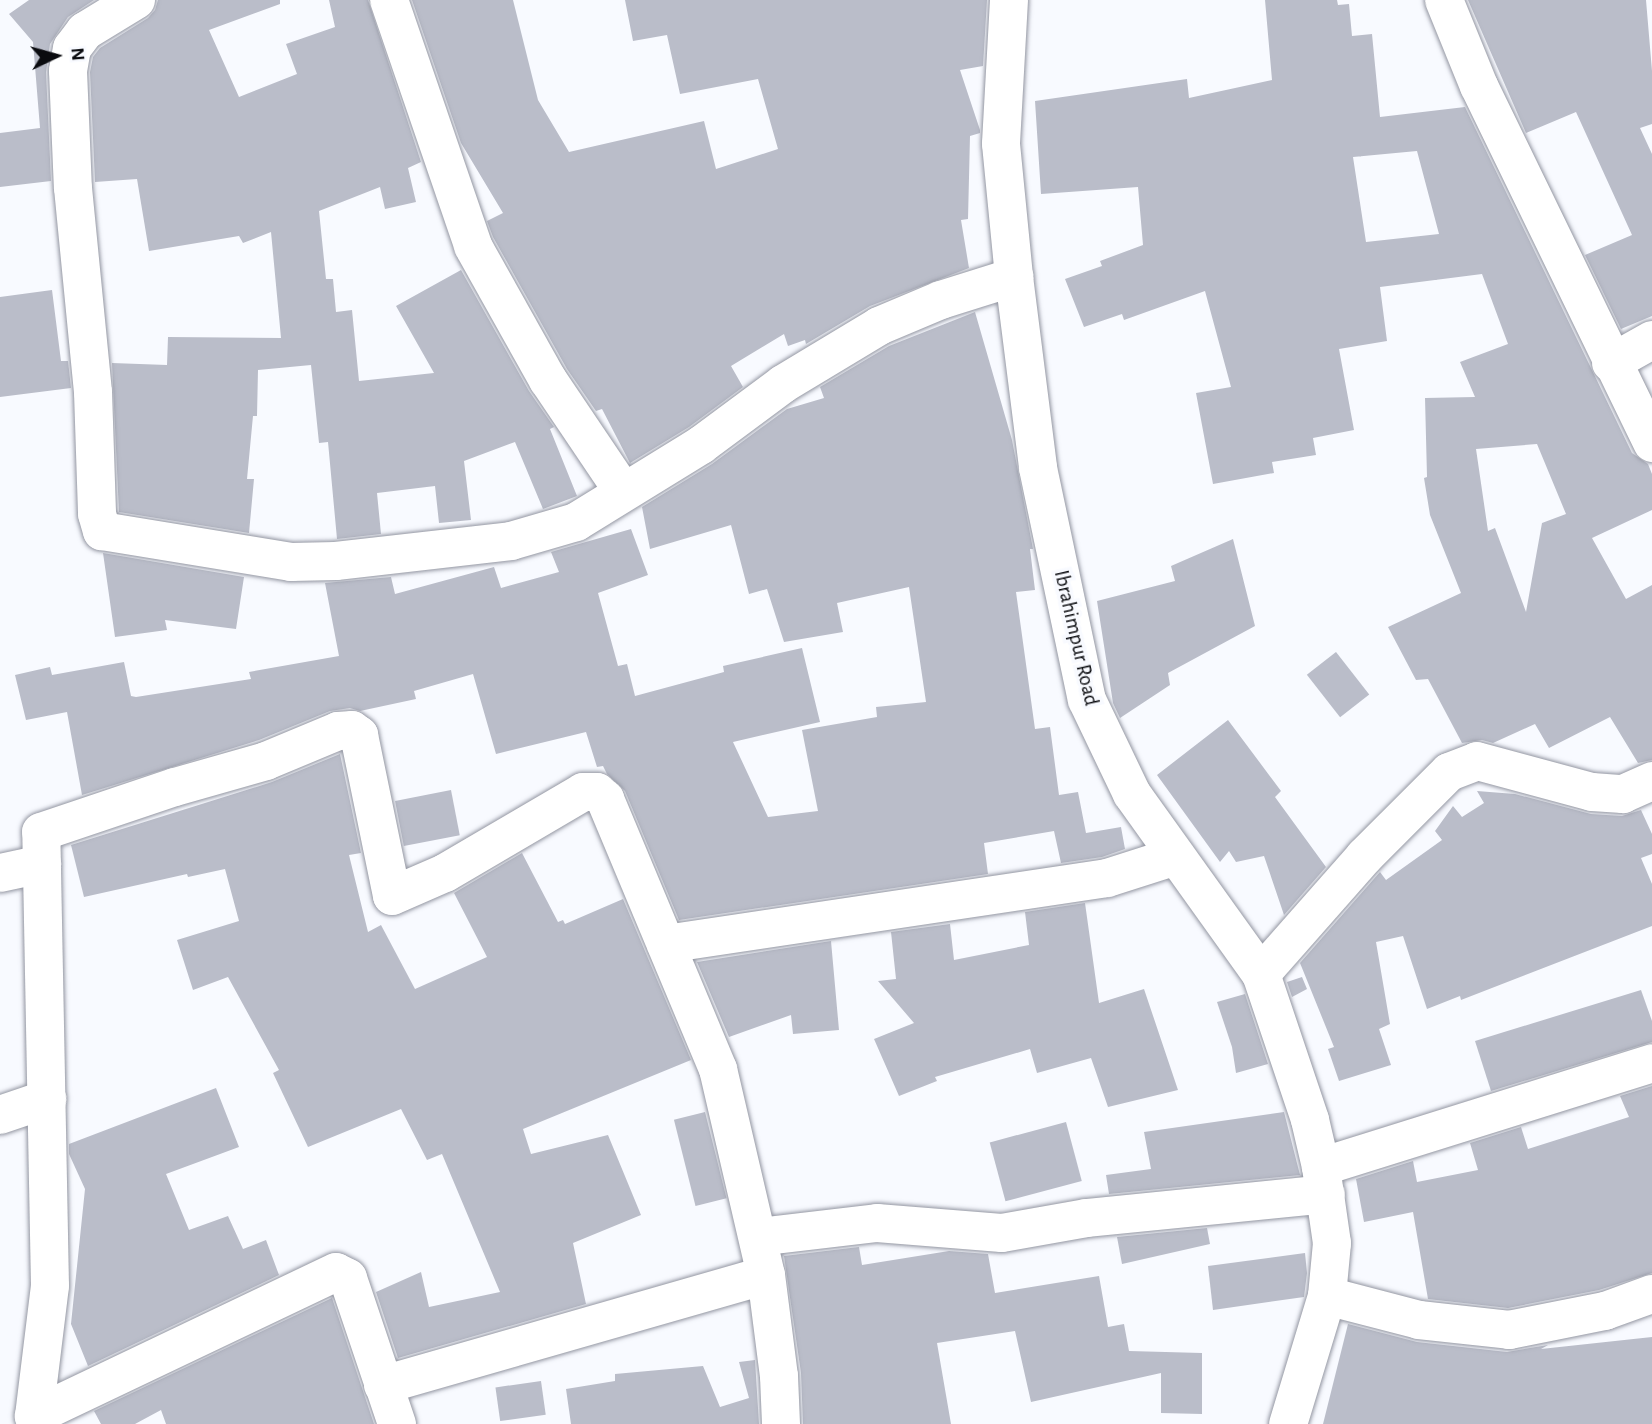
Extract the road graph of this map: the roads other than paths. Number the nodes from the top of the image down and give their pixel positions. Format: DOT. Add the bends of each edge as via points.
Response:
graph roads {
  1 [pos="136,0"];
  2 [pos="389,0"];
  3 [pos="1009,0"];
  4 [pos="1444,0"];
  5 [pos="1014,276"];
  6 [pos="1652,340"];
  7 [pos="1611,363"];
  8 [pos="1652,443"];
  9 [pos="623,491"];
  10 [pos="1652,781"];
  11 [pos="1176,856"];
  12 [pos="41,864"];
  13 [pos="0,873"];
  14 [pos="666,944"];
  15 [pos="1261,974"];
  16 [pos="1652,1063"];
  17 [pos="47,1099"];
  18 [pos="0,1115"];
  19 [pos="1323,1180"];
  20 [pos="758,1237"];
  21 [pos="766,1275"];
  22 [pos="1652,1294"];
  23 [pos="1327,1296"];
  24 [pos="383,1385"];
  25 [pos="34,1420"];
  26 [pos="397,1424"];
  27 [pos="781,1424"];
  28 [pos="1288,1424"];
  1 -- 9 [label="street" via="85,31 72,48 68,71 93,392 97,514 102,531 291,562 335,561 511,541 576,522"];
  2 -- 9 [label="street" via="472,246 548,380"];
  3 -- 5 [label="street, Ibrahimpur Road" via="1001,144"];
  4 -- 7 [label="street" via="1479,86"];
  5 -- 9 [label="street" via="879,326 783,383 701,445"];
  5 -- 11 [label="street, Ibrahimpur Road" via="1038,468 1087,700 1132,794"];
  6 -- 7 [label="street"];
  7 -- 8 [label="street"];
  10 -- 15 [label="street" via="1623,794 1592,792 1477,761 1449,772 1364,857"];
  11 -- 14 [label="street" via="1107,878"];
  11 -- 15 [label="street, Ibrahimpur Road"];
  12 -- 13 [label="street"];
  12 -- 14 [label="street" via="41,832 352,730 359,735 392,896 446,873 583,792 597,792 605,799"];
  12 -- 17 [label="street"];
  14 -- 20 [label="street" via="718,1069"];
  15 -- 19 [label="street, Ibrahimpur Road" via="1310,1120"];
  16 -- 19 [label="street"];
  17 -- 18 [label="street"];
  17 -- 25 [label="street" via="50,1286"];
  19 -- 20 [label="street" via="1002,1233 877,1223"];
  19 -- 23 [label="street, Ibrahimpur Road" via="1332,1243"];
  20 -- 21 [label="street"];
  21 -- 24 [label="street"];
  21 -- 27 [label="street"];
  22 -- 23 [label="street" via="1605,1311 1509,1330 1419,1320"];
  23 -- 28 [label="street, Ibrahimpur Road"];
  24 -- 25 [label="street" via="348,1278 336,1272"];
  24 -- 26 [label="street"];
}
